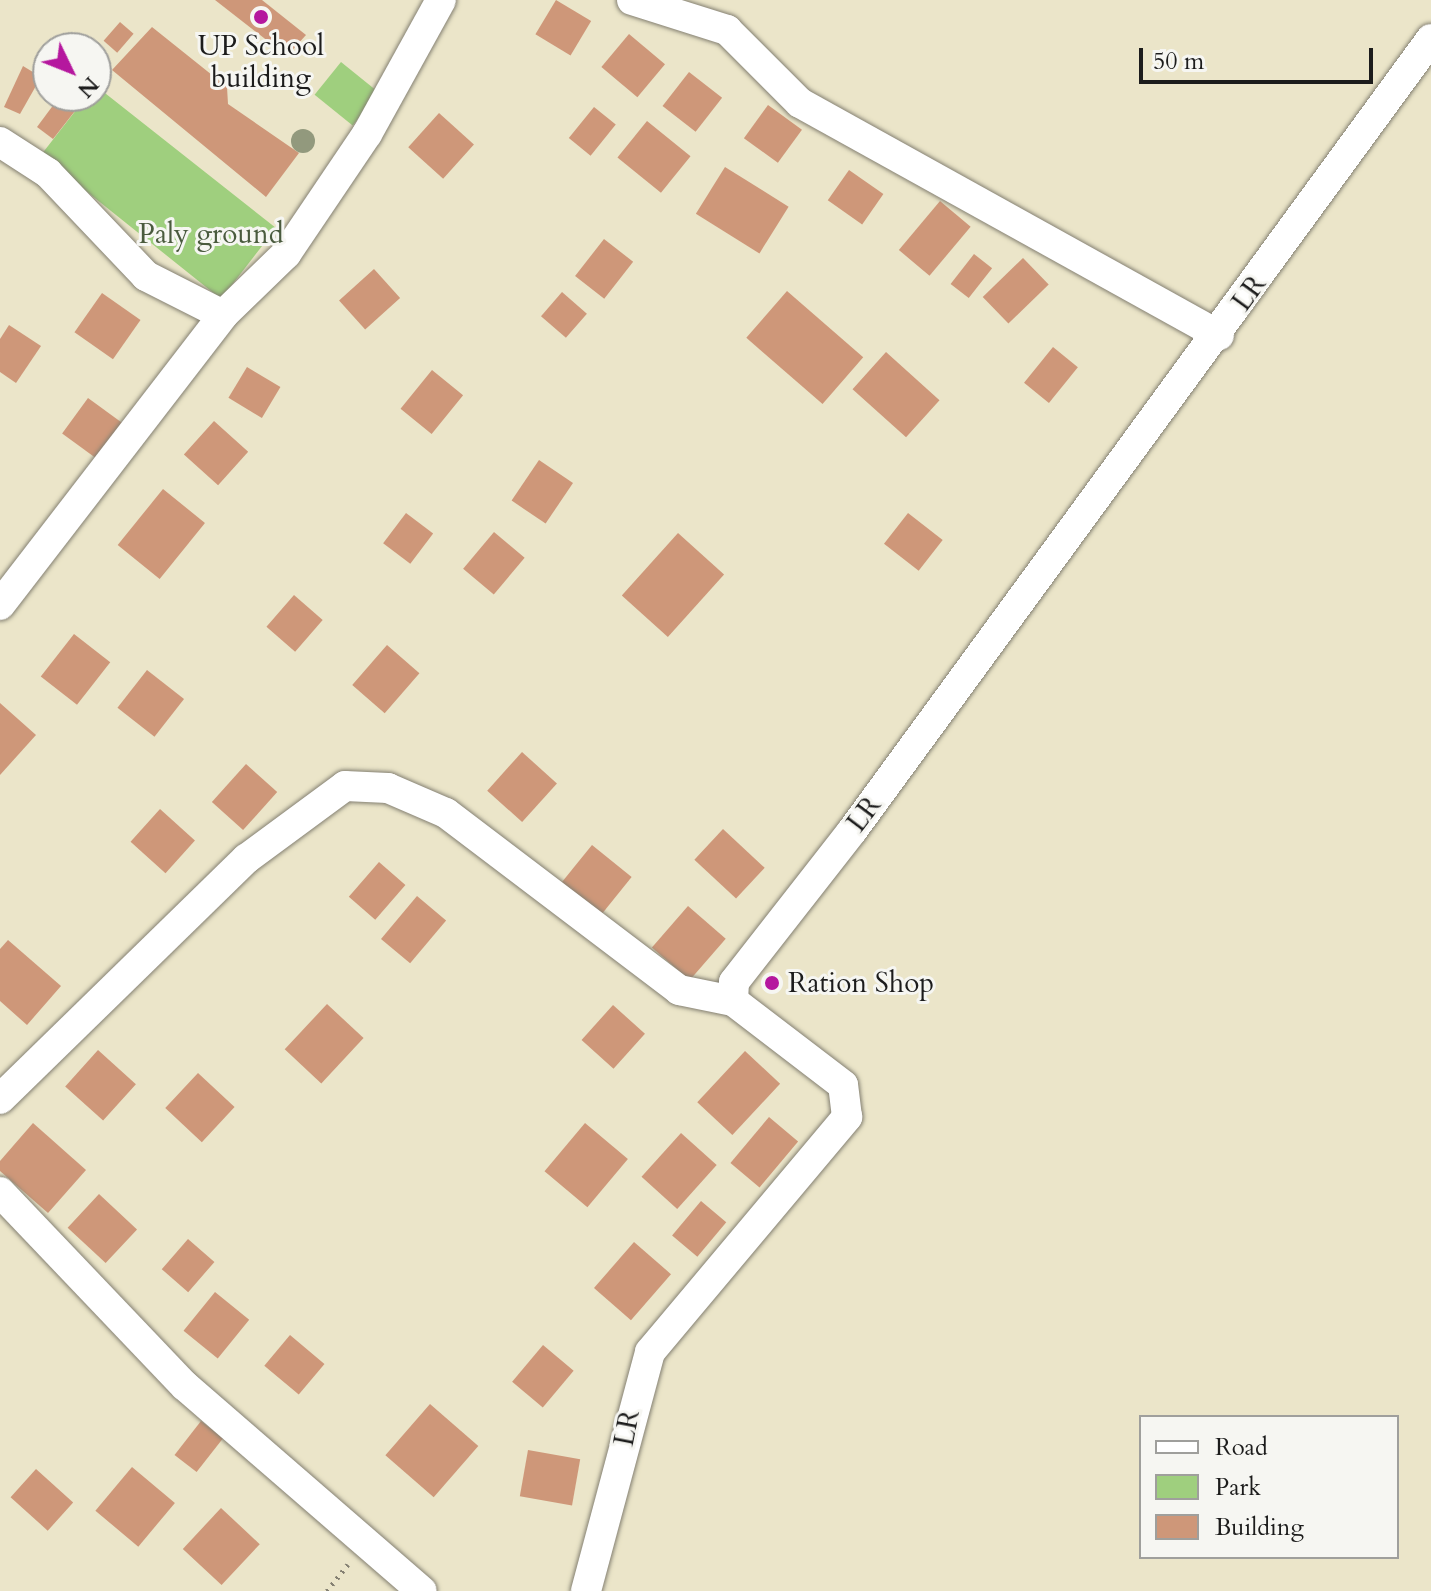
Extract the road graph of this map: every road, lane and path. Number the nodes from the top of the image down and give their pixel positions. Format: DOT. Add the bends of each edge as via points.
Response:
graph roads {
  1 [pos="441,0"];
  2 [pos="632,0"];
  3 [pos="1431,39"];
  4 [pos="1421,74"];
  5 [pos="0,142"];
  6 [pos="223,315"];
  7 [pos="1219,335"];
  8 [pos="0,605"];
  9 [pos="733,1001"];
  10 [pos="0,1099"];
  11 [pos="0,1192"];
  12 [pos="422,1591"];
  13 [pos="586,1591"];
  1 -- 6 [label="street" via="367,134 286,254"];
  2 -- 7 [label="street" via="727,30 800,103"];
  3 -- 4 [label="street, LR"];
  4 -- 7 [label="street, LR"];
  5 -- 6 [label="street" via="48,173 146,276"];
  6 -- 8 [label="street"];
  7 -- 9 [label="street, LR" via="750,958 734,982"];
  9 -- 10 [label="street" via="679,990 446,813 388,788 345,786 246,859"];
  9 -- 13 [label="street, LR" via="843,1085 847,1117 650,1352"];
  11 -- 12 [label="street" via="185,1386"];
}
